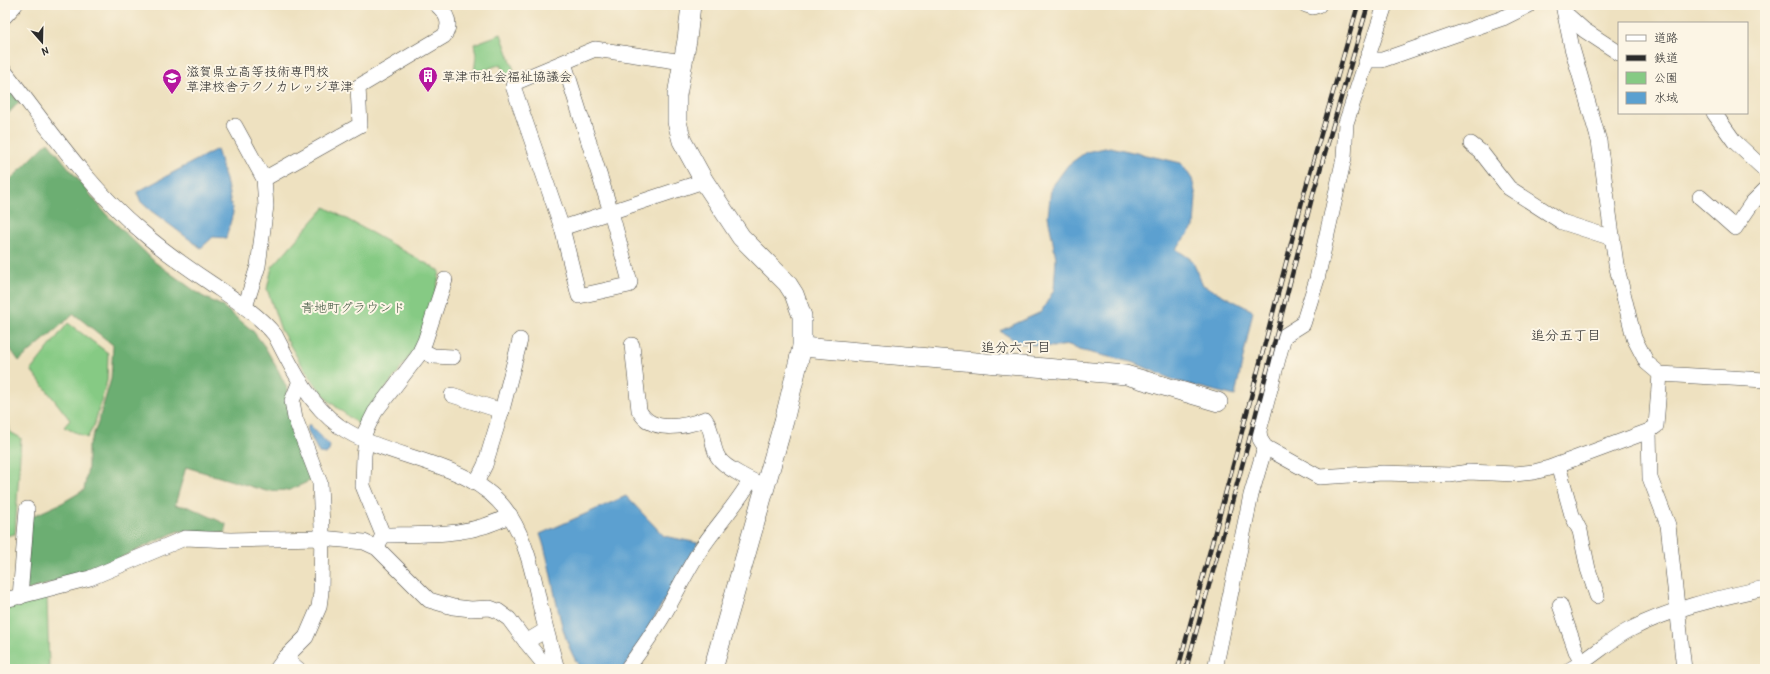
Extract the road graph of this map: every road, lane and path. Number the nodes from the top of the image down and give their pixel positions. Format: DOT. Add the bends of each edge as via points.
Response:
graph roads {
  1 [pos="15,5"];
  2 [pos="437,5"];
  3 [pos="691,5"];
  4 [pos="1306,5"];
  5 [pos="1319,5"];
  6 [pos="1385,5"];
  7 [pos="1529,5"];
  8 [pos="1564,9"];
  9 [pos="5,16"];
  10 [pos="1618,52"];
  11 [pos="1367,60"];
  12 [pos="683,62"];
  13 [pos="564,63"];
  14 [pos="5,72"];
  15 [pos="1715,114"];
  16 [pos="235,126"];
  17 [pos="1471,144"];
  18 [pos="1765,170"];
  19 [pos="264,179"];
  20 [pos="704,181"];
  21 [pos="1765,190"];
  22 [pos="1700,197"];
  23 [pos="611,212"];
  24 [pos="562,228"];
  25 [pos="1612,238"];
  26 [pos="445,280"];
  27 [pos="245,307"];
  28 [pos="520,340"];
  29 [pos="632,345"];
  30 [pos="802,347"];
  31 [pos="421,350"];
  32 [pos="453,357"];
  33 [pos="1660,374"];
  34 [pos="1765,380"];
  35 [pos="300,381"];
  36 [pos="452,395"];
  37 [pos="1218,402"];
  38 [pos="502,411"];
  39 [pos="1649,431"];
  40 [pos="364,440"];
  41 [pos="1265,447"];
  42 [pos="1558,465"];
  43 [pos="476,483"];
  44 [pos="758,483"];
  45 [pos="27,509"];
  46 [pos="510,515"];
  47 [pos="321,538"];
  48 [pos="380,542"];
  49 [pos="1765,588"];
  50 [pos="1597,596"];
  51 [pos="20,597"];
  52 [pos="5,600"];
  53 [pos="1560,605"];
  54 [pos="1676,610"];
  55 [pos="546,630"];
  56 [pos="526,642"];
  57 [pos="281,663"];
  58 [pos="1579,667"];
  59 [pos="298,669"];
  60 [pos="557,669"];
  61 [pos="627,669"];
  62 [pos="713,669"];
  63 [pos="1215,669"];
  64 [pos="1684,669"];
  1 -- 9 [label="street"];
  2 -- 19 [label="street" via="448,19 448,30 444,36 358,86 360,125"];
  3 -- 12 [label="street"];
  4 -- 5 [label="street"];
  6 -- 11 [label="street"];
  7 -- 11 [label="street" via="1503,18 1382,60"];
  8 -- 10 [label="street" via="1584,30"];
  8 -- 25 [label="street" via="1572,48 1599,141"];
  11 -- 41 [label="street" via="1346,123 1344,158 1317,279 1303,324 1284,336 1274,371 1259,431"];
  12 -- 13 [label="street" via="595,49"];
  12 -- 20 [label="street" via="677,95 677,122 686,149"];
  13 -- 23 [label="street"];
  13 -- 24 [label="street" via="514,83 513,86"];
  14 -- 27 [label="street" via="65,152 113,206 156,244"];
  15 -- 18 [label="street" via="1734,141"];
  16 -- 19 [label="street"];
  17 -- 25 [label="street" via="1481,152 1509,188 1562,222"];
  19 -- 27 [label="street" via="266,206 258,266"];
  20 -- 23 [label="street"];
  20 -- 30 [label="street" via="741,237 787,283 794,294 802,316"];
  21 -- 22 [label="street" via="1752,203 1735,228"];
  23 -- 24 [label="street"];
  23 -- 24 [label="street" via="629,285 579,296"];
  25 -- 33 [label="street" via="1634,338 1647,363"];
  26 -- 31 [label="street"];
  27 -- 35 [label="street" via="260,318 275,335"];
  28 -- 38 [label="street"];
  29 -- 44 [label="street" via="639,410 642,416 656,424 673,427 705,419 710,426 718,457"];
  30 -- 37 [label="street" via="1126,375"];
  30 -- 44 [label="street" via="784,421"];
  31 -- 32 [label="street" via="433,356"];
  31 -- 40 [label="street" via="375,412"];
  33 -- 34 [label="street"];
  33 -- 39 [label="street" via="1656,426"];
  35 -- 40 [label="street" via="325,414"];
  35 -- 47 [label="street" via="292,402 320,483"];
  36 -- 38 [label="street"];
  38 -- 43 [label="street" via="485,465"];
  39 -- 42 [label="street"];
  39 -- 54 [label="street" via="1650,478 1668,525"];
  40 -- 43 [label="street"];
  40 -- 48 [label="street" via="363,486"];
  41 -- 42 [label="street" via="1319,477 1383,473 1515,474"];
  41 -- 63 [label="street" via="1251,496"];
  42 -- 50 [label="street" via="1572,515 1580,531"];
  43 -- 46 [label="street" via="491,493"];
  44 -- 61 [label="street" via="743,495 699,552 659,623"];
  44 -- 62 [label="street"];
  45 -- 51 [label="street"];
  46 -- 48 [label="street" via="482,528"];
  46 -- 55 [label="street" via="528,555"];
  47 -- 48 [label="street"];
  47 -- 51 [label="street" via="185,538 90,578"];
  47 -- 57 [label="street" via="319,607 306,637"];
  48 -- 56 [label="street" via="429,600 453,607 490,608 498,611 509,619"];
  49 -- 54 [label="street"];
  51 -- 52 [label="street"];
  53 -- 58 [label="street"];
  54 -- 58 [label="street" via="1629,630"];
  54 -- 64 [label="street"];
  55 -- 56 [label="street"];
  55 -- 60 [label="street"];
  56 -- 60 [label="street" via="544,664"];
  57 -- 59 [label="street"];
}
